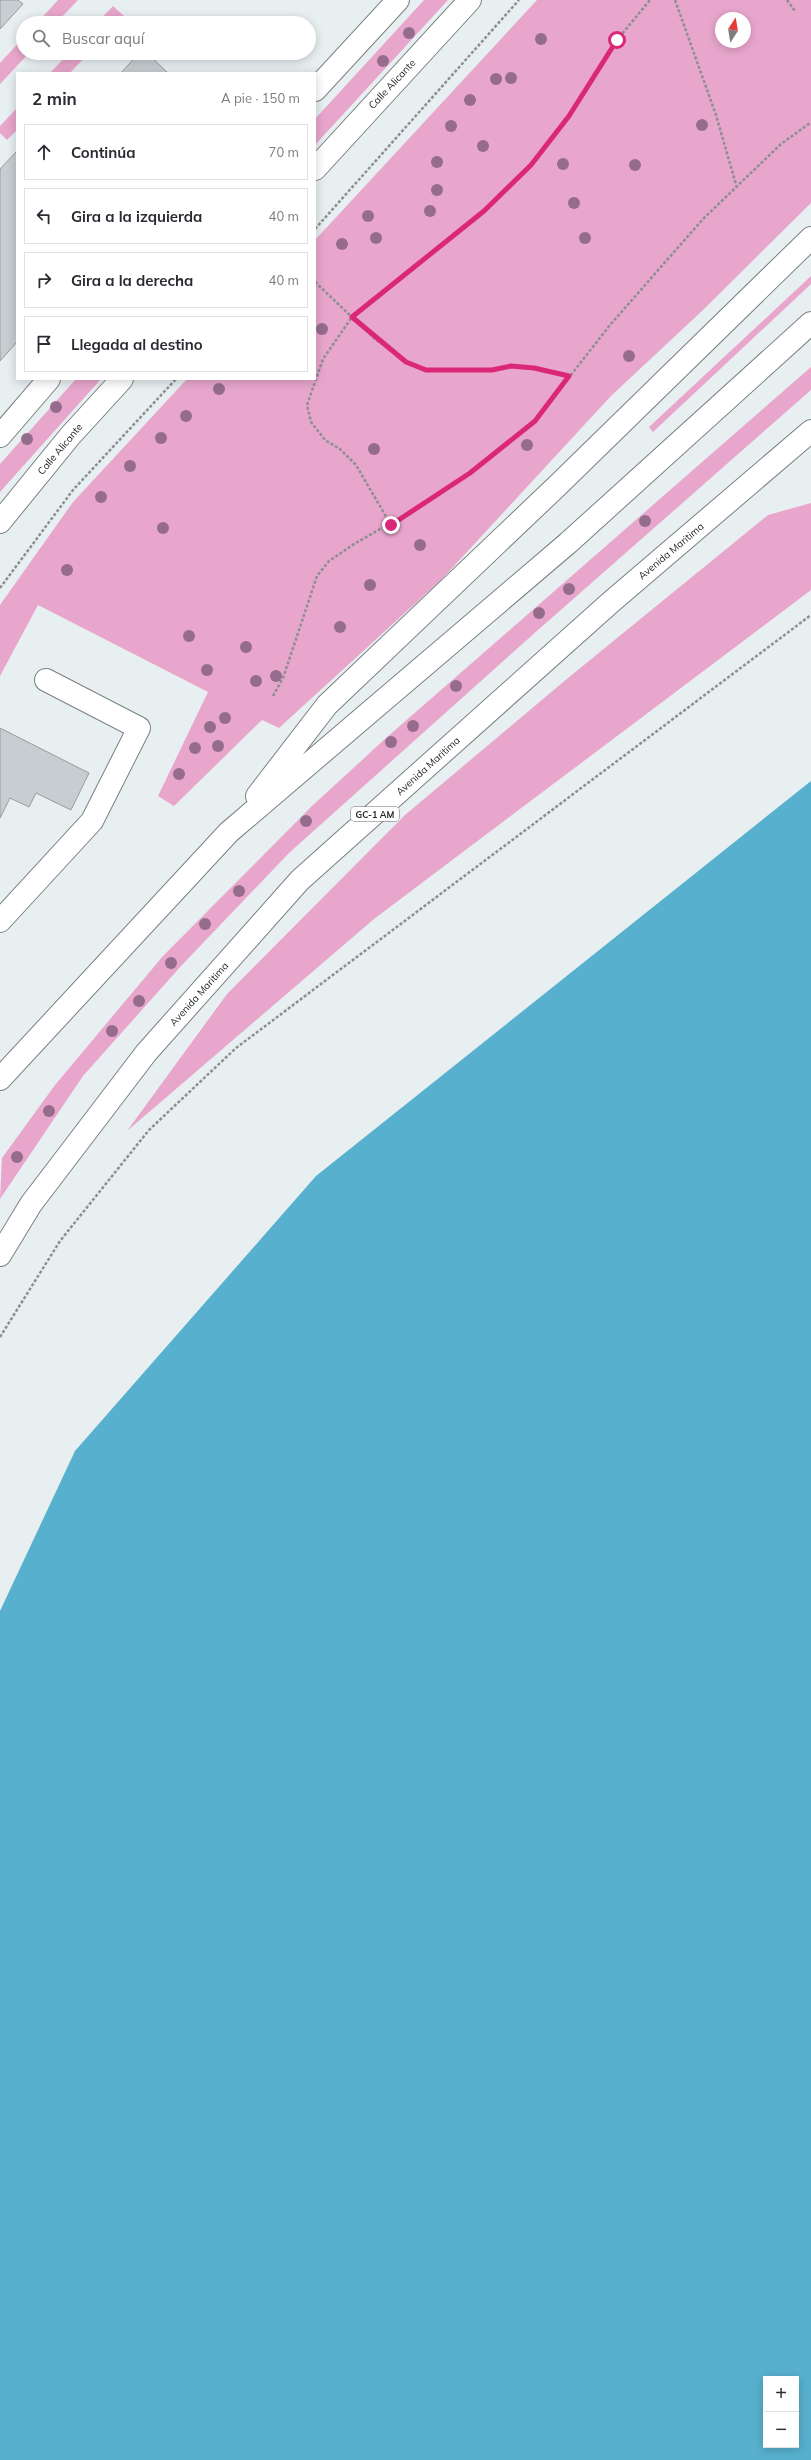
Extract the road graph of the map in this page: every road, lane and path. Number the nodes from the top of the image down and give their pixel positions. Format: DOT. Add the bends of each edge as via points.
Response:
graph roads {
  1 [pos="398,0"];
  2 [pos="470,0"];
  3 [pos="519,0"];
  4 [pos="650,0"];
  5 [pos="675,0"];
  6 [pos="787,0"];
  7 [pos="795,10"];
  8 [pos="316,89"];
  9 [pos="810,123"];
  10 [pos="316,168"];
  11 [pos="737,188"];
  12 [pos="316,228"];
  13 [pos="811,238"];
  14 [pos="316,283"];
  15 [pos="352,317"];
  16 [pos="811,323"];
  17 [pos="569,376"];
  18 [pos="316,379"];
  19 [pos="47,380"];
  20 [pos="121,380"];
  21 [pos="175,380"];
  22 [pos="316,380"];
  23 [pos="811,431"];
  24 [pos="0,436"];
  25 [pos="0,522"];
  26 [pos="391,525"];
  27 [pos="0,588"];
  28 [pos="811,615"];
  29 [pos="46,680"];
  30 [pos="273,696"];
  31 [pos="229,832"];
  32 [pos="0,921"];
  33 [pos="0,1079"];
  34 [pos="0,1254"];
  35 [pos="0,1337"];
  1 -- 8 [label="main road"];
  2 -- 10 [label="main road, Calle Alicante"];
  3 -- 12 [label="path"];
  4 -- 15 [label="path" via="617,40 569,116 531,165 484,211"];
  5 -- 11 [label="path" via="721,128"];
  6 -- 7 [label="path"];
  9 -- 11 [label="path" via="781,144"];
  11 -- 17 [label="path" via="703,219"];
  13 -- 31 [label="main road" via="557,486 327,705"];
  14 -- 15 [label="path"];
  15 -- 17 [label="path" via="406,362 426,370 492,370 511,366"];
  15 -- 18 [label="path" via="323,359"];
  16 -- 31 [label="main road" via="568,543"];
  17 -- 26 [label="path" via="529,426 470,473"];
  19 -- 24 [label="main road"];
  20 -- 25 [label="main road, Calle Alicante" via="70,436"];
  21 -- 27 [label="path" via="73,490"];
  22 -- 26 [label="path" via="307,405 312,422 325,440 340,449 356,465"];
  23 -- 34 [label="main road, Avenida Maritima / GC-1 AM" via="611,602 300,880 146,1052 31,1204"];
  26 -- 30 [label="path" via="335,557 317,576 283,678"];
  28 -- 35 [label="path" via="236,1048 149,1130 60,1241"];
  29 -- 32 [label="main road" via="139,728 92,821"];
  31 -- 33 [label="main road"];
}
